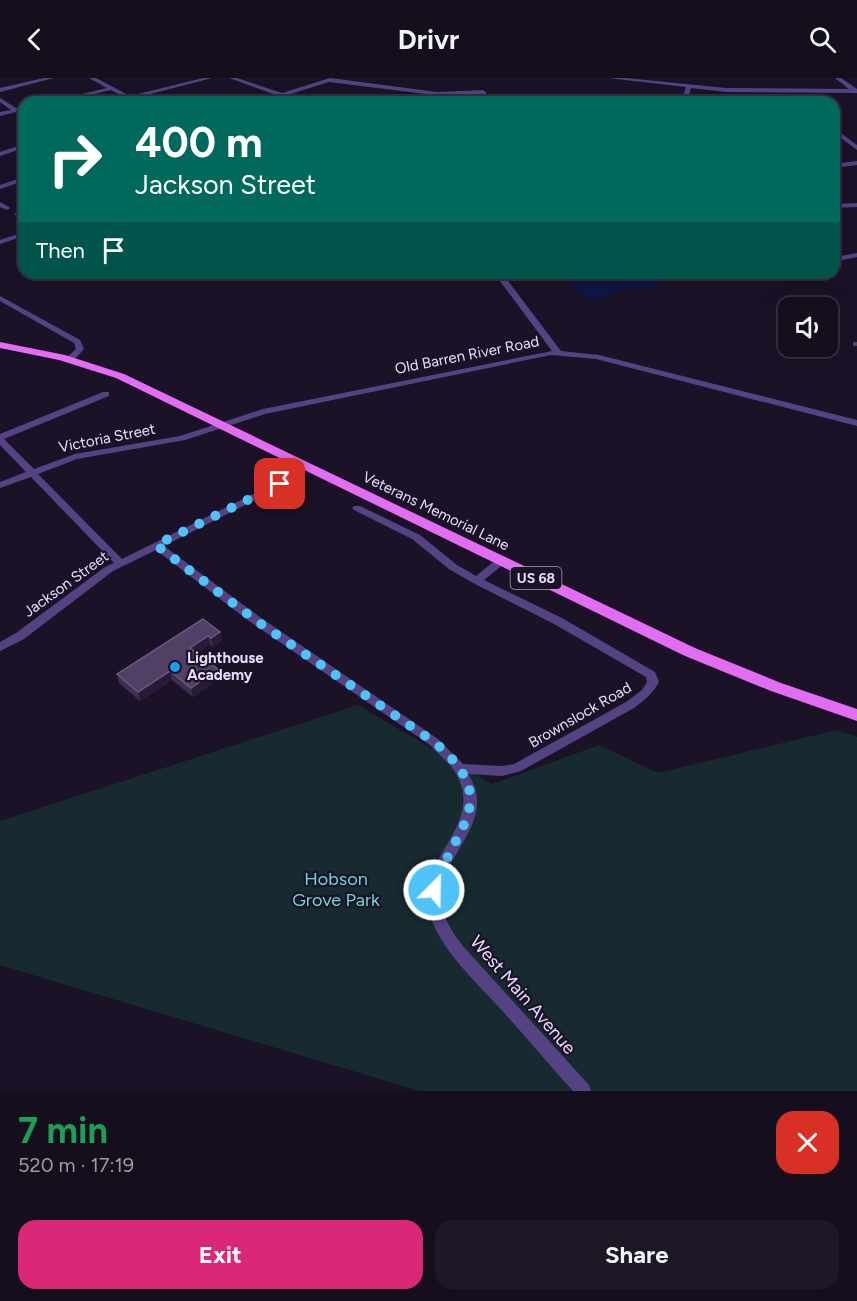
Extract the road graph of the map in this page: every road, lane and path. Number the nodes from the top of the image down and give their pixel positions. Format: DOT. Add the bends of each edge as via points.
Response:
graph roads {
  1 [pos="51,78"];
  2 [pos="92,78"];
  3 [pos="209,78"];
  4 [pos="232,78"];
  5 [pos="335,78"];
  6 [pos="611,78"];
  7 [pos="838,78"];
  8 [pos="327,81"];
  9 [pos="482,83"];
  10 [pos="688,87"];
  11 [pos="110,89"];
  12 [pos="0,90"];
  13 [pos="856,91"];
  14 [pos="483,92"];
  15 [pos="437,94"];
  16 [pos="281,95"];
  17 [pos="83,96"];
  18 [pos="125,96"];
  19 [pos="137,96"];
  20 [pos="278,96"];
  21 [pos="284,96"];
  22 [pos="484,96"];
  23 [pos="686,96"];
  24 [pos="0,100"];
  25 [pos="18,109"];
  26 [pos="15,110"];
  27 [pos="0,114"];
  28 [pos="840,135"];
  29 [pos="857,148"];
  30 [pos="18,149"];
  31 [pos="0,154"];
  32 [pos="857,163"];
  33 [pos="840,165"];
  34 [pos="18,181"];
  35 [pos="0,187"];
  36 [pos="840,206"];
  37 [pos="857,206"];
  38 [pos="18,236"];
  39 [pos="0,242"];
  40 [pos="857,255"];
  41 [pos="840,258"];
  42 [pos="502,279"];
  43 [pos="0,298"];
  44 [pos="0,345"];
  45 [pos="557,352"];
  46 [pos="70,359"];
  47 [pos="106,394"];
  48 [pos="857,423"];
  49 [pos="222,425"];
  50 [pos="0,439"];
  51 [pos="30,473"];
  52 [pos="280,484"];
  53 [pos="0,485"];
  54 [pos="357,508"];
  55 [pos="156,545"];
  56 [pos="501,561"];
  57 [pos="120,563"];
  58 [pos="477,581"];
  59 [pos="0,647"];
  60 [pos="857,715"];
  61 [pos="460,769"];
  62 [pos="583,1091"];
  1 -- 12 [label="street"];
  2 -- 11 [label="street"];
  3 -- 19 [label="street"];
  4 -- 16 [label="street"];
  5 -- 8 [label="street"];
  6 -- 10 [label="street"];
  7 -- 13 [label="street"];
  8 -- 15 [label="street"];
  8 -- 16 [label="street"];
  9 -- 14 [label="street"];
  10 -- 13 [label="street"];
  10 -- 23 [label="street"];
  11 -- 17 [label="street"];
  11 -- 18 [label="street"];
  14 -- 15 [label="street"];
  14 -- 22 [label="street"];
  16 -- 20 [label="street"];
  16 -- 21 [label="street"];
  24 -- 26 [label="street"];
  25 -- 26 [label="street"];
  26 -- 27 [label="street"];
  28 -- 29 [label="street"];
  30 -- 31 [label="street"];
  32 -- 33 [label="street"];
  34 -- 35 [label="street"];
  36 -- 37 [label="street"];
  38 -- 39 [label="street"];
  40 -- 41 [label="street"];
  42 -- 45 [label="street"];
  43 -- 46 [label="street" via="77,342 80,349"];
  44 -- 46 [label="main road, Veterans Memorial Lane / US 68"];
  45 -- 48 [label="street, Old Barren River Road" via="605,359"];
  45 -- 49 [label="street, Old Barren River Road" via="273,410"];
  46 -- 49 [label="main road, Veterans Memorial Lane / US 68" via="137,383"];
  47 -- 50 [label="street"];
  49 -- 51 [label="street, Victoria Street" via="173,440 75,457"];
  49 -- 56 [label="main road, Veterans Memorial Lane / US 68"];
  50 -- 51 [label="street"];
  51 -- 53 [label="street, Victoria Street"];
  51 -- 57 [label="street"];
  52 -- 55 [label="street, Jackson Street"];
  54 -- 58 [label="street" via="416,537"];
  55 -- 57 [label="street, Jackson Street"];
  55 -- 61 [label="street, West Main Avenue" via="258,622 434,742"];
  56 -- 58 [label="street"];
  56 -- 60 [label="main road, Veterans Memorial Lane / US 68" via="717,664"];
  57 -- 59 [label="street, Jackson Street"];
  58 -- 61 [label="street, Brownslock Road" via="599,644 649,674 653,682 630,705 517,768"];
  61 -- 62 [label="street, West Main Avenue" via="470,793 470,807 467,822 438,876 434,890 438,918 466,960"];
}
